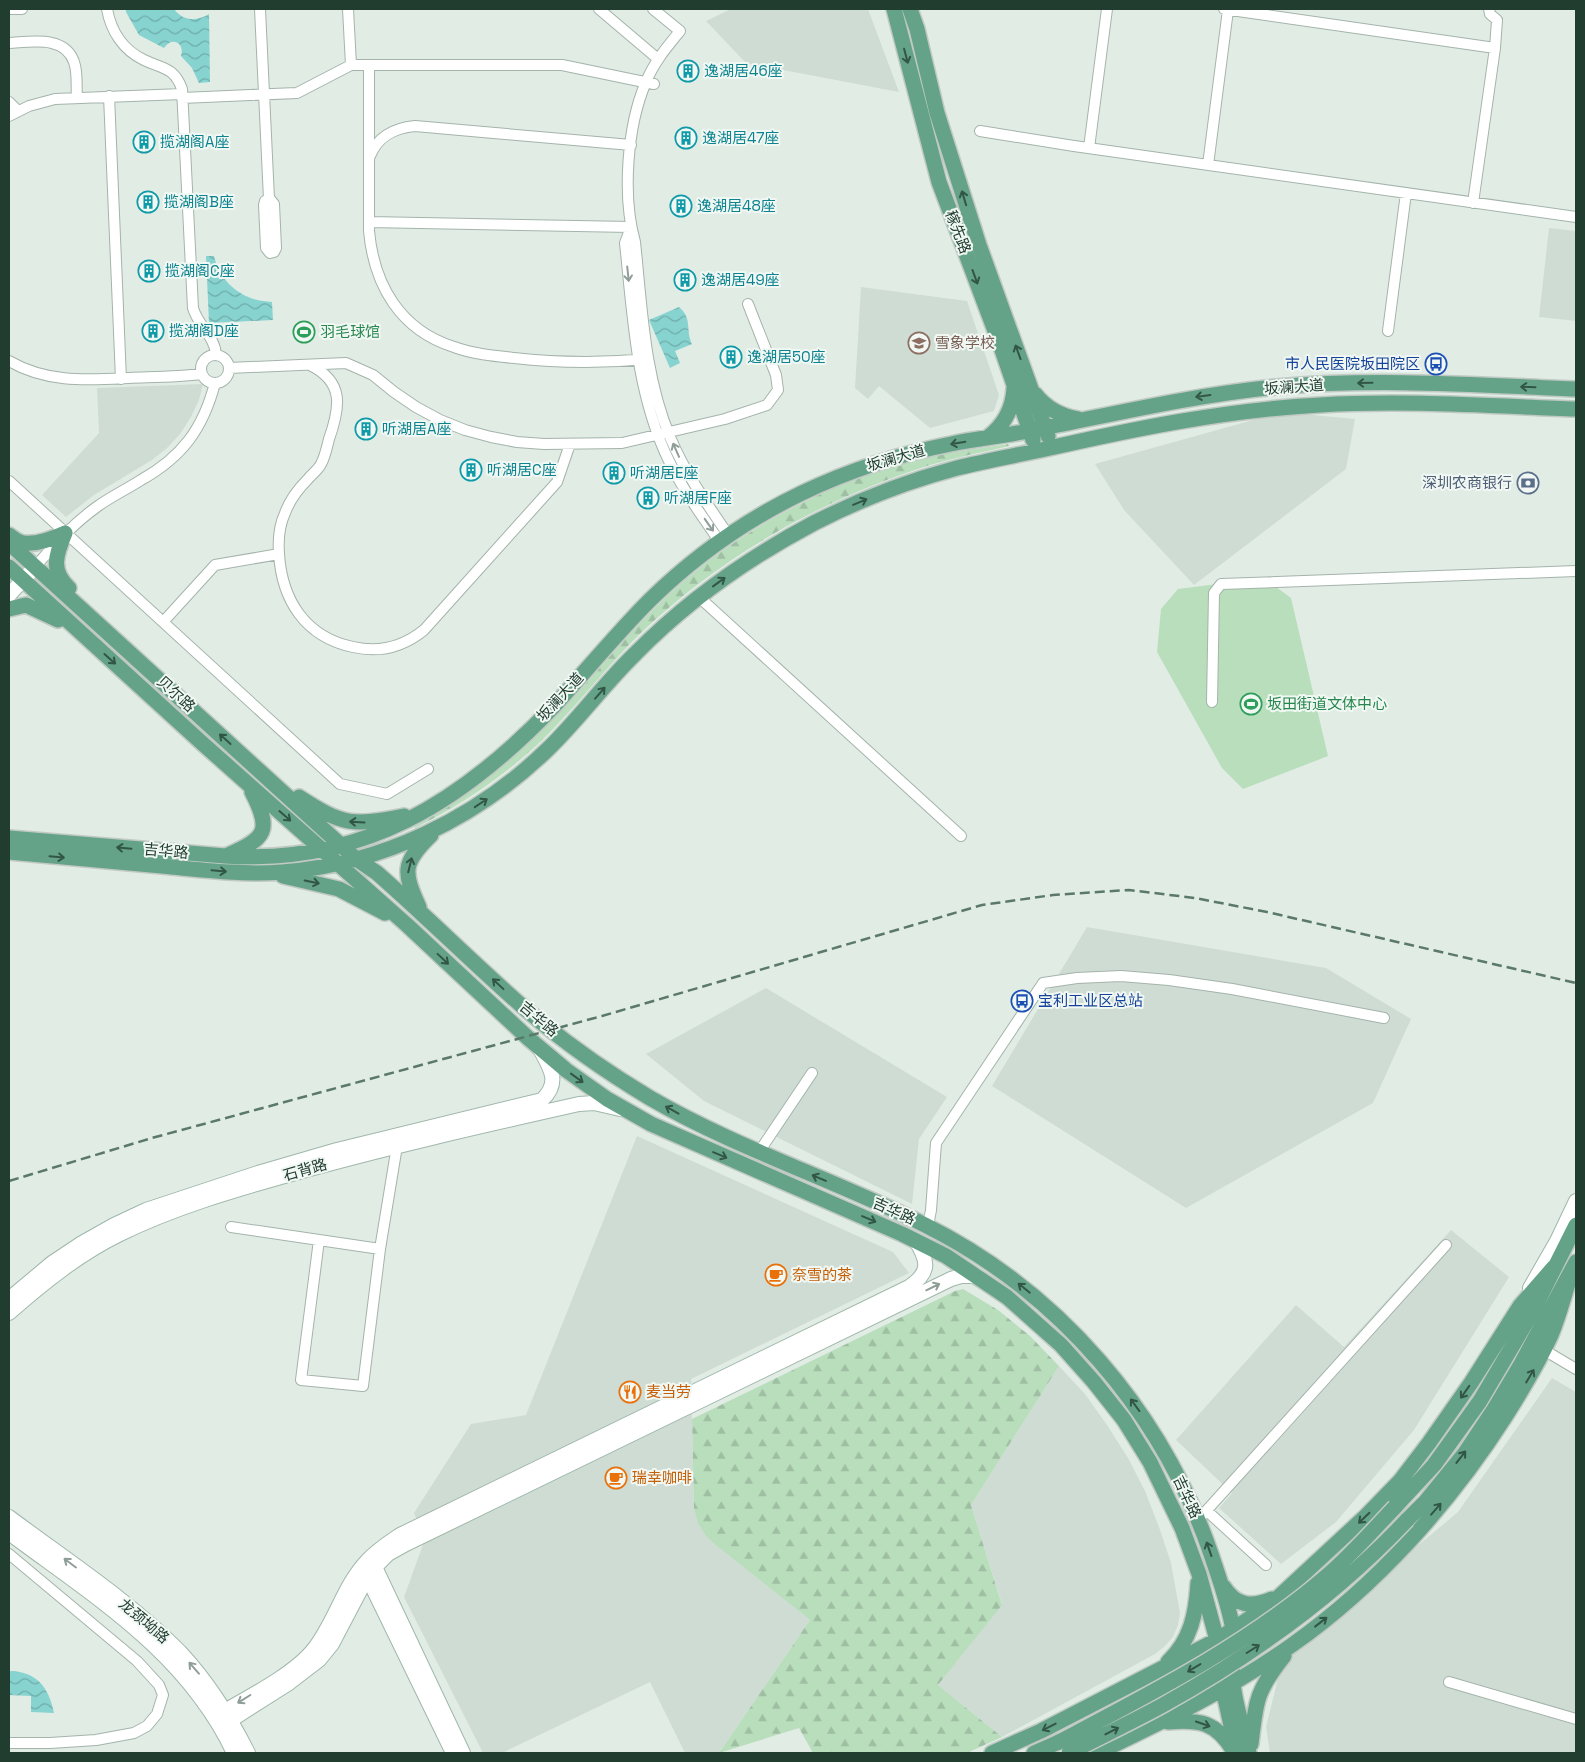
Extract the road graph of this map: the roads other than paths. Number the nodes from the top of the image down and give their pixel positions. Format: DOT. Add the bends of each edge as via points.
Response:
graph roads {
  1 [pos="9,9"];
  2 [pos="22,9"];
  3 [pos="107,9"];
  4 [pos="260,9"];
  5 [pos="348,9"];
  6 [pos="600,9"];
  7 [pos="653,9"];
  8 [pos="894,9"];
  9 [pos="910,9"];
  10 [pos="1106,9"];
  11 [pos="1226,9"];
  12 [pos="1490,9"];
  13 [pos="9,43"];
  14 [pos="1495,48"];
  15 [pos="658,59"];
  16 [pos="369,64"];
  17 [pos="351,65"];
  18 [pos="650,83"];
  19 [pos="263,94"];
  20 [pos="109,96"];
  21 [pos="182,96"];
  22 [pos="77,98"];
  23 [pos="9,102"];
  24 [pos="14,113"];
  25 [pos="980,131"];
  26 [pos="631,145"];
  27 [pos="1089,148"];
  28 [pos="369,157"];
  29 [pos="1208,165"];
  30 [pos="1406,193"];
  31 [pos="268,199"];
  32 [pos="1473,203"];
  33 [pos="1576,217"];
  34 [pos="369,222"];
  35 [pos="631,227"];
  36 [pos="748,304"];
  37 [pos="1388,331"];
  38 [pos="216,355"];
  39 [pos="643,359"];
  40 [pos="10,363"];
  41 [pos="309,364"];
  42 [pos="229,368"];
  43 [pos="202,374"];
  44 [pos="121,379"];
  45 [pos="215,383"];
  46 [pos="1014,384"];
  47 [pos="1030,387"];
  48 [pos="1576,388"];
  49 [pos="1576,409"];
  50 [pos="1085,419"];
  51 [pos="1045,428"];
  52 [pos="1030,431"];
  53 [pos="663,434"];
  54 [pos="987,438"];
  55 [pos="570,444"];
  56 [pos="1052,447"];
  57 [pos="1037,451"];
  58 [pos="9,481"];
  59 [pos="65,533"];
  60 [pos="9,536"];
  61 [pos="724,539"];
  62 [pos="9,542"];
  63 [pos="279,554"];
  64 [pos="35,566"];
  65 [pos="9,567"];
  66 [pos="1576,570"];
  67 [pos="23,580"];
  68 [pos="9,596"];
  69 [pos="699,597"];
  70 [pos="9,609"];
  71 [pos="163,622"];
  72 [pos="84,636"];
  73 [pos="142,663"];
  74 [pos="1212,702"];
  75 [pos="428,769"];
  76 [pos="261,772"];
  77 [pos="248,784"];
  78 [pos="422,812"];
  79 [pos="439,828"];
  80 [pos="961,836"];
  81 [pos="9,838"];
  82 [pos="342,846"];
  83 [pos="324,850"];
  84 [pos="9,852"];
  85 [pos="225,856"];
  86 [pos="355,858"];
  87 [pos="338,863"];
  88 [pos="265,872"];
  89 [pos="420,911"];
  90 [pos="407,926"];
  91 [pos="1384,1018"];
  92 [pos="540,1048"];
  93 [pos="812,1073"];
  94 [pos="629,1112"];
  95 [pos="397,1146"];
  96 [pos="759,1152"];
  97 [pos="1576,1200"];
  98 [pos="1576,1224"];
  99 [pos="928,1226"];
  100 [pos="230,1227"];
  101 [pos="318,1240"];
  102 [pos="916,1240"];
  103 [pos="1446,1245"];
  104 [pos="380,1249"];
  105 [pos="1576,1262"];
  106 [pos="1554,1267"];
  107 [pos="977,1276"];
  108 [pos="1570,1277"];
  109 [pos="9,1299"];
  110 [pos="1520,1306"];
  111 [pos="9,1313"];
  112 [pos="1544,1350"];
  113 [pos="1576,1369"];
  114 [pos="1202,1516"];
  115 [pos="9,1518"];
  116 [pos="9,1533"];
  117 [pos="9,1554"];
  118 [pos="1266,1565"];
  119 [pos="368,1568"];
  120 [pos="1199,1574"];
  121 [pos="1220,1581"];
  122 [pos="1282,1594"];
  123 [pos="1233,1630"];
  124 [pos="1217,1640"];
  125 [pos="1293,1645"];
  126 [pos="1158,1671"];
  127 [pos="1449,1682"];
  128 [pos="1228,1686"];
  129 [pos="223,1719"];
  130 [pos="1576,1719"];
  131 [pos="1159,1724"];
  132 [pos="9,1743"];
  133 [pos="1064,1748"];
  134 [pos="234,1753"];
  135 [pos="248,1753"];
  136 [pos="453,1753"];
  137 [pos="463,1753"];
  138 [pos="992,1753"];
  139 [pos="1034,1753"];
  140 [pos="1097,1753"];
  141 [pos="1236,1753"];
  142 [pos="1250,1753"];
  1 -- 2 [label="street"];
  3 -- 21 [label="street" via="114,32 122,44 145,61 167,68 174,74"];
  4 -- 19 [label="street"];
  5 -- 17 [label="street"];
  6 -- 15 [label="street"];
  7 -- 15 [label="street" via="680,31"];
  8 -- 46 [label="main road, 稼先路, one-way" via="939,182"];
  47 -- 9 [label="main road, 稼先路, one-way" via="976,236 937,113"];
  10 -- 27 [label="street"];
  11 -- 14 [label="street"];
  11 -- 29 [label="street"];
  12 -- 14 [label="street" via="1490,14 1497,20"];
  13 -- 22 [label="street" via="46,42 64,48 75,64"];
  14 -- 32 [label="street"];
  15 -- 18 [label="street"];
  16 -- 17 [label="street"];
  16 -- 18 [label="street" via="562,65"];
  16 -- 28 [label="street"];
  17 -- 19 [label="street" via="297,93"];
  18 -- 26 [label="street" via="637,113"];
  19 -- 21 [label="street"];
  19 -- 31 [label="street"];
  20 -- 21 [label="street"];
  20 -- 22 [label="street"];
  20 -- 44 [label="street"];
  21 -- 38 [label="street" via="193,308 213,341"];
  22 -- 24 [label="street" via="42,102"];
  23 -- 24 [label="street"];
  25 -- 27 [label="street"];
  26 -- 28 [label="street" via="415,126 387,134"];
  26 -- 35 [label="street"];
  27 -- 29 [label="street"];
  28 -- 34 [label="street"];
  29 -- 30 [label="street"];
  30 -- 32 [label="street"];
  30 -- 37 [label="street"];
  32 -- 33 [label="street"];
  34 -- 35 [label="street"];
  34 -- 39 [label="street" via="371,253 387,294 405,316 434,339 475,352 521,359 568,362"];
  35 -- 39 [label="street" via="625,243"];
  36 -- 53 [label="street" via="776,375 778,390 768,405"];
  38 -- 42 [label="street" via="225,360"];
  38 -- 43 [label="street" via="204,360"];
  39 -- 53 [label="street"];
  40 -- 44 [label="street" via="57,378"];
  41 -- 42 [label="street"];
  41 -- 55 [label="street" via="346,362 373,375 416,407 465,430 517,442"];
  41 -- 63 [label="street" via="331,382 338,410 321,465 295,493 284,513 279,533"];
  42 -- 45 [label="street" via="227,377"];
  43 -- 44 [label="street"];
  43 -- 45 [label="street" via="207,381"];
  45 -- 59 [label="street" via="201,423 175,456 158,470 100,504"];
  46 -- 52 [label="main road, 稼先路"];
  46 -- 54 [label="main road" via="1008,415"];
  47 -- 50 [label="main road" via="1053,410 1068,417"];
  47 -- 51 [label="main road, 稼先路"];
  48 -- 50 [label="main road, 坂澜大道, one-way" via="1401,382 1314,384 1199,397"];
  49 -- 56 [label="main road, 坂澜大道" via="1430,403 1316,405 1202,417"];
  50 -- 51 [label="main road, 坂澜大道"];
  51 -- 52 [label="main road, 坂澜大道"];
  51 -- 56 [label="main road, 稼先路"];
  52 -- 54 [label="main road, 坂澜大道"];
  52 -- 57 [label="main road, 稼先路"];
  53 -- 55 [label="street" via="622,443"];
  53 -- 61 [label="street"];
  54 -- 61 [label="main road, 坂澜大道, one-way" via="920,450 851,472 778,506"];
  55 -- 63 [label="street" via="556,482 424,630 402,644 383,649 357,648 339,643 314,629 290,600 282,582"];
  56 -- 57 [label="main road, 坂澜大道"];
  69 -- 57 [label="main road, 坂澜大道, one-way" via="768,549 846,508 928,477"];
  58 -- 59 [label="street"];
  59 -- 60 [label="main road" via="50,540 22,543"];
  59 -- 64 [label="street"];
  59 -- 71 [label="street"];
  59 -- 73 [label="main road" via="57,557 57,574 114,628"];
  61 -- 78 [label="main road, 坂澜大道" via="649,601 553,707 510,747 472,779"];
  62 -- 64 [label="main road, 贝尔路"];
  63 -- 71 [label="street" via="215,565"];
  64 -- 67 [label="main road"];
  64 -- 73 [label="main road, 贝尔路"];
  65 -- 67 [label="main road, 贝尔路"];
  66 -- 74 [label="street" via="1221,584 1214,593"];
  67 -- 68 [label="main road"];
  67 -- 72 [label="main road, 贝尔路"];
  79 -- 69 [label="main road, 坂澜大道, one-way" via="497,792 532,764 569,728 631,657"];
  69 -- 80 [label="street"];
  70 -- 72 [label="main road" via="26,605"];
  71 -- 75 [label="street" via="340,784 387,794"];
  72 -- 77 [label="main road, 贝尔路, one-way"];
  76 -- 73 [label="main road, 贝尔路, one-way"];
  78 -- 76 [label="main road, one-way" via="372,822 347,822 324,813"];
  76 -- 82 [label="main road, 贝尔路"];
  77 -- 83 [label="main road, 贝尔路, one-way"];
  77 -- 85 [label="main road" via="262,812 262,830 250,845"];
  78 -- 82 [label="main road, 坂澜大道" via="378,834"];
  79 -- 86 [label="main road, 坂澜大道" via="398,846"];
  89 -- 79 [label="main road, one-way" via="408,881 410,862 416,851"];
  85 -- 81 [label="main road, 吉华路, one-way"];
  82 -- 83 [label="main road, 吉华路"];
  82 -- 86 [label="main road, 吉华路"];
  83 -- 85 [label="main road, 吉华路" via="274,857"];
  83 -- 87 [label="main road, 吉华路"];
  84 -- 88 [label="main road, 吉华路, one-way" via="224,872"];
  86 -- 87 [label="main road, 坂澜大道"];
  86 -- 89 [label="main road, 吉华路"];
  87 -- 88 [label="main road, 坂澜大道"];
  87 -- 90 [label="main road, 吉华路"];
  88 -- 90 [label="main road, one-way" via="339,889"];
  96 -- 89 [label="main road, 吉华路, one-way" via="680,1114 598,1065 522,1006"];
  90 -- 92 [label="main road, 吉华路, one-way"];
  91 -- 99 [label="street" via="1170,980 1121,976 1043,983 936,1143"];
  92 -- 94 [label="main road, 吉华路, one-way" via="586,1085"];
  92 -- 109 [label="main road, 石背路" via="553,1076 549,1094 542,1100 337,1150 146,1210 82,1243"];
  93 -- 96 [label="street"];
  94 -- 95 [label="main road, 石背路" via="594,1103 579,1104"];
  94 -- 102 [label="main road, 吉华路, one-way"];
  95 -- 104 [label="street"];
  95 -- 111 [label="main road, 石背路" via="261,1183 150,1220 88,1252"];
  99 -- 96 [label="main road, 吉华路, one-way"];
  97 -- 110 [label="main road" via="1557,1242"];
  98 -- 106 [label="main road"];
  114 -- 99 [label="main road, 吉华路, one-way" via="1152,1432 1092,1351 1018,1283"];
  100 -- 101 [label="street"];
  101 -- 104 [label="street"];
  101 -- 104 [label="street" via="301,1380 363,1386"];
  102 -- 107 [label="main road, 吉华路"];
  102 -- 119 [label="main road" via="926,1264 924,1274 910,1288 400,1535 383,1546"];
  103 -- 114 [label="street"];
  105 -- 108 [label="main road"];
  106 -- 110 [label="main road"];
  106 -- 133 [label="main road, one-way, bridge" via="1534,1311 1480,1402 1396,1508 1328,1574 1279,1612"];
  119 -- 107 [label="main road, one-way" via="406,1544 915,1296 951,1279"];
  107 -- 120 [label="main road, 吉华路" via="1044,1328 1110,1401 1161,1484"];
  108 -- 112 [label="main road"];
  133 -- 108 [label="main road, one-way, bridge" via="1163,1705 1267,1640 1336,1588 1426,1501 1465,1453"];
  110 -- 122 [label="main road, one-way" via="1471,1383 1400,1481"];
  112 -- 113 [label="street"];
  125 -- 112 [label="main road, one-way" via="1376,1576 1457,1485 1487,1445"];
  114 -- 118 [label="street"];
  121 -- 114 [label="main road, 吉华路, one-way"];
  129 -- 115 [label="main road, 龙颈坳路, one-way" via="198,1673 163,1635"];
  116 -- 129 [label="main road, 龙颈坳路" via="154,1645"];
  117 -- 132 [label="street" via="137,1660 155,1680 163,1695 158,1714 147,1726 134,1733 96,1740"];
  119 -- 129 [label="main road" via="332,1644 318,1660 305,1672"];
  119 -- 136 [label="main road"];
  119 -- 137 [label="main road"];
  120 -- 124 [label="main road, 吉华路"];
  120 -- 126 [label="main road" via="1191,1630 1180,1649"];
  121 -- 122 [label="main road" via="1233,1598 1248,1604 1264,1602"];
  121 -- 123 [label="main road, 吉华路"];
  122 -- 123 [label="main road"];
  123 -- 124 [label="main road"];
  123 -- 128 [label="main road, 吉华路"];
  124 -- 126 [label="main road"];
  124 -- 128 [label="main road, 吉华路"];
  125 -- 128 [label="main road"];
  125 -- 142 [label="main road" via="1266,1678 1259,1693"];
  126 -- 138 [label="main road, one-way"];
  127 -- 130 [label="street"];
  128 -- 131 [label="main road"];
  128 -- 141 [label="main road, 吉华路"];
  128 -- 142 [label="main road, 吉华路"];
  129 -- 134 [label="main road, 龙颈坳路"];
  129 -- 135 [label="main road, 龙颈坳路"];
  131 -- 140 [label="main road"];
  131 -- 141 [label="main road, one-way" via="1197,1721 1209,1725 1220,1732"];
  133 -- 139 [label="main road"];
}
